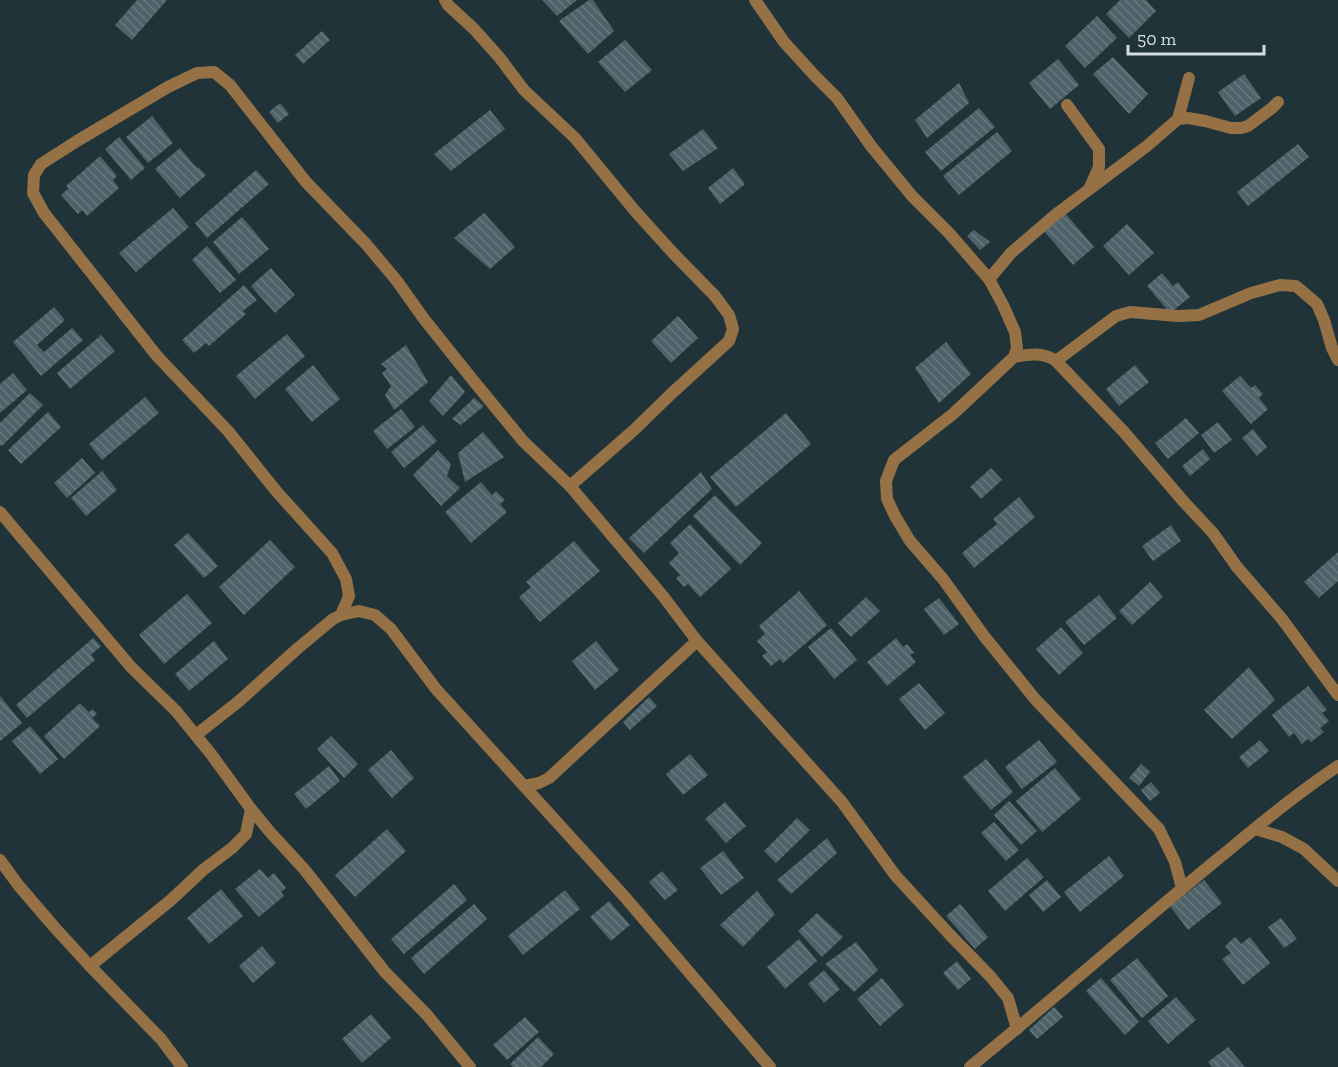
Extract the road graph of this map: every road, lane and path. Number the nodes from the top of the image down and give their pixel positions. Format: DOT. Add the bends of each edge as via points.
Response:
graph roads {
  1 [pos="445,0"];
  2 [pos="755,0"];
  3 [pos="1189,78"];
  4 [pos="1278,102"];
  5 [pos="1067,105"];
  6 [pos="1178,119"];
  7 [pos="1089,188"];
  8 [pos="989,279"];
  9 [pos="1014,357"];
  10 [pos="1338,360"];
  11 [pos="1056,361"];
  12 [pos="570,486"];
  13 [pos="0,512"];
  14 [pos="341,615"];
  15 [pos="697,641"];
  16 [pos="1338,695"];
  17 [pos="196,735"];
  18 [pos="1338,766"];
  19 [pos="524,786"];
  20 [pos="251,809"];
  21 [pos="1255,829"];
  22 [pos="270,832"];
  23 [pos="246,834"];
  24 [pos="0,860"];
  25 [pos="1338,881"];
  26 [pos="1182,888"];
  27 [pos="90,966"];
  28 [pos="1017,1029"];
  29 [pos="182,1067"];
  30 [pos="470,1067"];
  31 [pos="770,1067"];
  32 [pos="970,1067"];
  1 -- 12 [label="street" via="524,90 575,138 673,254 715,296 729,315 733,329 729,341"];
  2 -- 8 [label="street" via="784,42 837,98 912,196"];
  3 -- 6 [label="street"];
  4 -- 6 [label="street" via="1241,128"];
  5 -- 7 [label="street" via="1099,149 1099,167"];
  6 -- 7 [label="street"];
  7 -- 8 [label="street" via="1011,253"];
  8 -- 9 [label="street" via="1015,332"];
  9 -- 11 [label="street" via="1040,354"];
  9 -- 26 [label="street" via="953,414 894,460 885,481 887,499 910,541 1035,699 1159,829"];
  10 -- 11 [label="street" via="1317,304 1296,286 1280,285 1199,315 1130,312 1116,316"];
  11 -- 16 [label="street" via="1213,533"];
  12 -- 14 [label="street" via="523,441 397,281 306,182 231,85 214,72 197,73 168,87 41,164 34,175 33,193 44,213 157,356 228,431 332,553 346,579 349,596"];
  12 -- 15 [label="street"];
  13 -- 17 [label="street" via="131,667"];
  14 -- 17 [label="street"];
  14 -- 19 [label="street" via="359,611 375,615 391,629 436,689"];
  15 -- 19 [label="street" via="549,778"];
  15 -- 28 [label="street" via="842,802 896,876 996,983 1008,998"];
  17 -- 20 [label="street"];
  18 -- 21 [label="street"];
  19 -- 31 [label="street"];
  20 -- 22 [label="street"];
  20 -- 23 [label="street"];
  21 -- 25 [label="street" via="1304,849"];
  21 -- 26 [label="street"];
  22 -- 23 [label="street"];
  22 -- 30 [label="street" via="385,972"];
  23 -- 27 [label="street"];
  24 -- 27 [label="street"];
  26 -- 28 [label="street"];
  27 -- 29 [label="street" via="161,1039"];
  28 -- 32 [label="street"];
}
